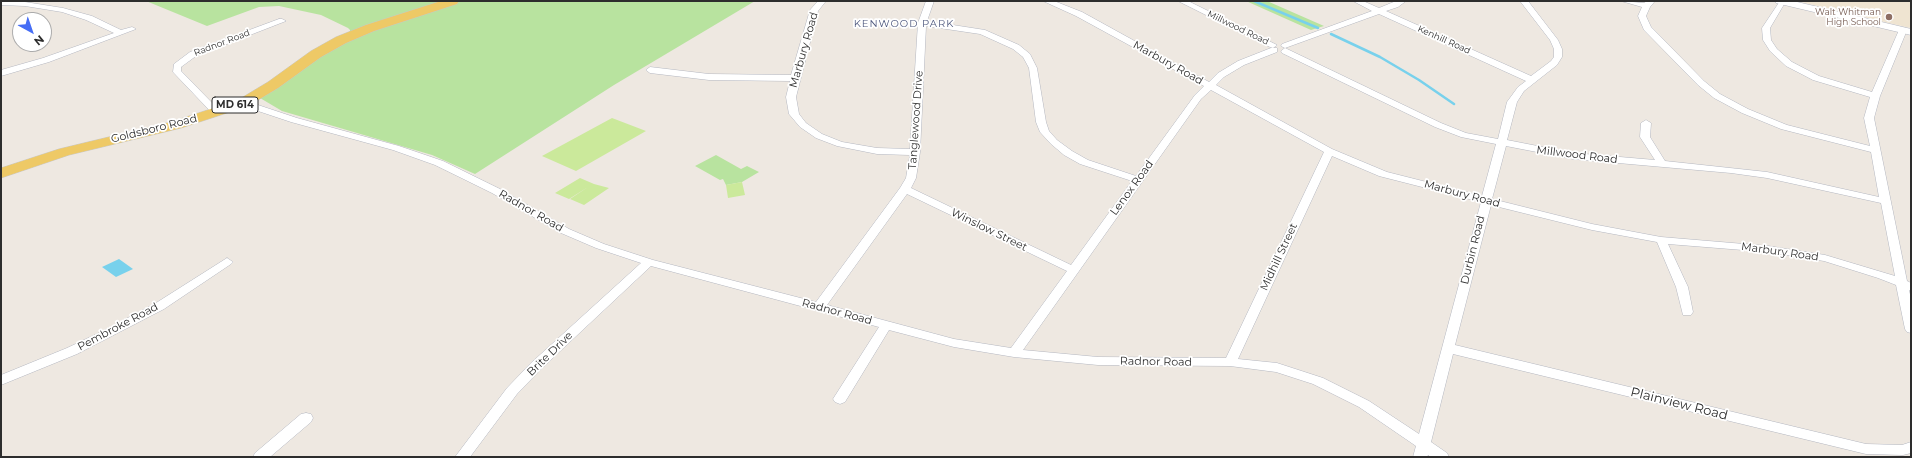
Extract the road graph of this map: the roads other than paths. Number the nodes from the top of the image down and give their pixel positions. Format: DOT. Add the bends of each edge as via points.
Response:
graph roads {
  1 [pos="453,1"];
  2 [pos="822,1"];
  3 [pos="930,1"];
  4 [pos="1047,1"];
  5 [pos="1182,1"];
  6 [pos="1357,1"];
  7 [pos="1402,1"];
  8 [pos="1524,1"];
  9 [pos="1626,1"];
  10 [pos="1782,1"];
  11 [pos="1,3"];
  12 [pos="1649,4"];
  13 [pos="1379,11"];
  14 [pos="282,20"];
  15 [pos="922,23"];
  16 [pos="132,29"];
  17 [pos="1907,31"];
  18 [pos="121,33"];
  19 [pos="1273,47"];
  20 [pos="1285,48"];
  21 [pos="650,70"];
  22 [pos="1,73"];
  23 [pos="795,78"];
  24 [pos="1532,80"];
  25 [pos="1208,86"];
  26 [pos="1876,96"];
  27 [pos="243,102"];
  28 [pos="216,112"];
  29 [pos="1646,123"];
  30 [pos="1500,143"];
  31 [pos="1875,150"];
  32 [pos="1329,151"];
  33 [pos="915,152"];
  34 [pos="1662,164"];
  35 [pos="1,173"];
  36 [pos="1138,180"];
  37 [pos="905,190"];
  38 [pos="1485,201"];
  39 [pos="1885,202"];
  40 [pos="1661,240"];
  41 [pos="228,262"];
  42 [pos="649,262"];
  43 [pos="1073,270"];
  44 [pos="1906,285"];
  45 [pos="819,307"];
  46 [pos="1687,312"];
  47 [pos="886,325"];
  48 [pos="1911,329"];
  49 [pos="1448,348"];
  50 [pos="1014,353"];
  51 [pos="1230,362"];
  52 [pos="1,380"];
  53 [pos="840,399"];
  54 [pos="306,418"];
  55 [pos="1911,447"];
  56 [pos="1422,451"];
  57 [pos="260,457"];
  58 [pos="462,457"];
  59 [pos="1442,457"];
  1 -- 27 [label="main road, Goldsboro Road / MD 614" via="341,40"];
  2 -- 23 [label="street, Marbury Road" via="814,10"];
  3 -- 15 [label="street, Tanglewood Drive"];
  4 -- 25 [label="street, Marbury Road" via="1079,14"];
  5 -- 19 [label="street, Millwood Road"];
  6 -- 13 [label="street, Kenhill Road"];
  7 -- 13 [label="street"];
  8 -- 24 [label="street, Durbin Road" via="1558,49 1558,57 1554,63"];
  9 -- 12 [label="street"];
  10 -- 17 [label="street"];
  10 -- 26 [label="street" via="1766,28 1767,40 1774,51 1789,64 1816,78"];
  11 -- 18 [label="street" via="63,10 89,18"];
  12 -- 31 [label="street" via="1642,16 1647,28 1717,96 1784,127"];
  13 -- 20 [label="street"];
  13 -- 24 [label="street, Kenhill Road"];
  14 -- 28 [label="street, Radnor Road" via="193,54 177,66 177,72"];
  15 -- 33 [label="street, Tanglewood Drive"];
  15 -- 36 [label="street" via="982,32 1016,47 1026,56 1033,68 1041,122 1045,132 1054,142 1084,162"];
  16 -- 18 [label="street"];
  17 -- 26 [label="street"];
  18 -- 22 [label="street"];
  19 -- 20 [label="street"];
  19 -- 25 [label="street, Lenox Road" via="1241,63"];
  20 -- 30 [label="street, Millwood Road" via="1438,125 1464,135"];
  21 -- 23 [label="street" via="709,77"];
  23 -- 33 [label="street, Marbury Road" via="791,97 794,114 803,125 819,136 865,149"];
  24 -- 30 [label="street, Durbin Road" via="1521,89 1512,102"];
  25 -- 32 [label="street, Marbury Road"];
  25 -- 36 [label="street, Lenox Road"];
  26 -- 31 [label="street" via="1869,118"];
  27 -- 28 [label="main road, Goldsboro Road / MD 614"];
  27 -- 42 [label="street, Radnor Road" via="438,163 498,192 565,231"];
  28 -- 35 [label="main road, Goldsboro Road / MD 614" via="64,152"];
  29 -- 34 [label="street" via="1644,137"];
  30 -- 34 [label="street, Millwood Road" via="1573,156"];
  30 -- 38 [label="street, Durbin Road"];
  31 -- 39 [label="street"];
  32 -- 38 [label="street, Marbury Road" via="1383,174"];
  32 -- 51 [label="street, Midhill Street"];
  33 -- 37 [label="street, Tanglewood Drive" via="911,178"];
  34 -- 39 [label="street, Millwood Road" via="1766,175"];
  36 -- 43 [label="street, Lenox Road"];
  37 -- 43 [label="street, Winslow Street"];
  37 -- 45 [label="street, Tanglewood Drive"];
  38 -- 40 [label="street, Marbury Road" via="1592,227"];
  38 -- 49 [label="street, Durbin Road"];
  39 -- 44 [label="street"];
  40 -- 44 [label="street, Marbury Road" via="1796,252 1851,265"];
  40 -- 46 [label="street" via="1682,287"];
  41 -- 52 [label="street, Pembroke Road" via="160,306 107,334"];
  42 -- 45 [label="street, Radnor Road"];
  42 -- 58 [label="street, Brite Drive" via="512,391"];
  43 -- 50 [label="street, Lenox Road"];
  44 -- 48 [label="street"];
  45 -- 47 [label="street, Radnor Road"];
  47 -- 50 [label="street, Radnor Road" via="954,343"];
  47 -- 53 [label="street"];
  49 -- 55 [label="street, Plainview Road" via="1866,450 1903,450"];
  49 -- 56 [label="street, Durbin Road"];
  50 -- 51 [label="street, Radnor Road" via="1098,361"];
  51 -- 56 [label="street, Radnor Road" via="1276,368 1318,381 1364,404"];
  54 -- 57 [label="street"];
  56 -- 59 [label="street, Radnor Road"];
}
